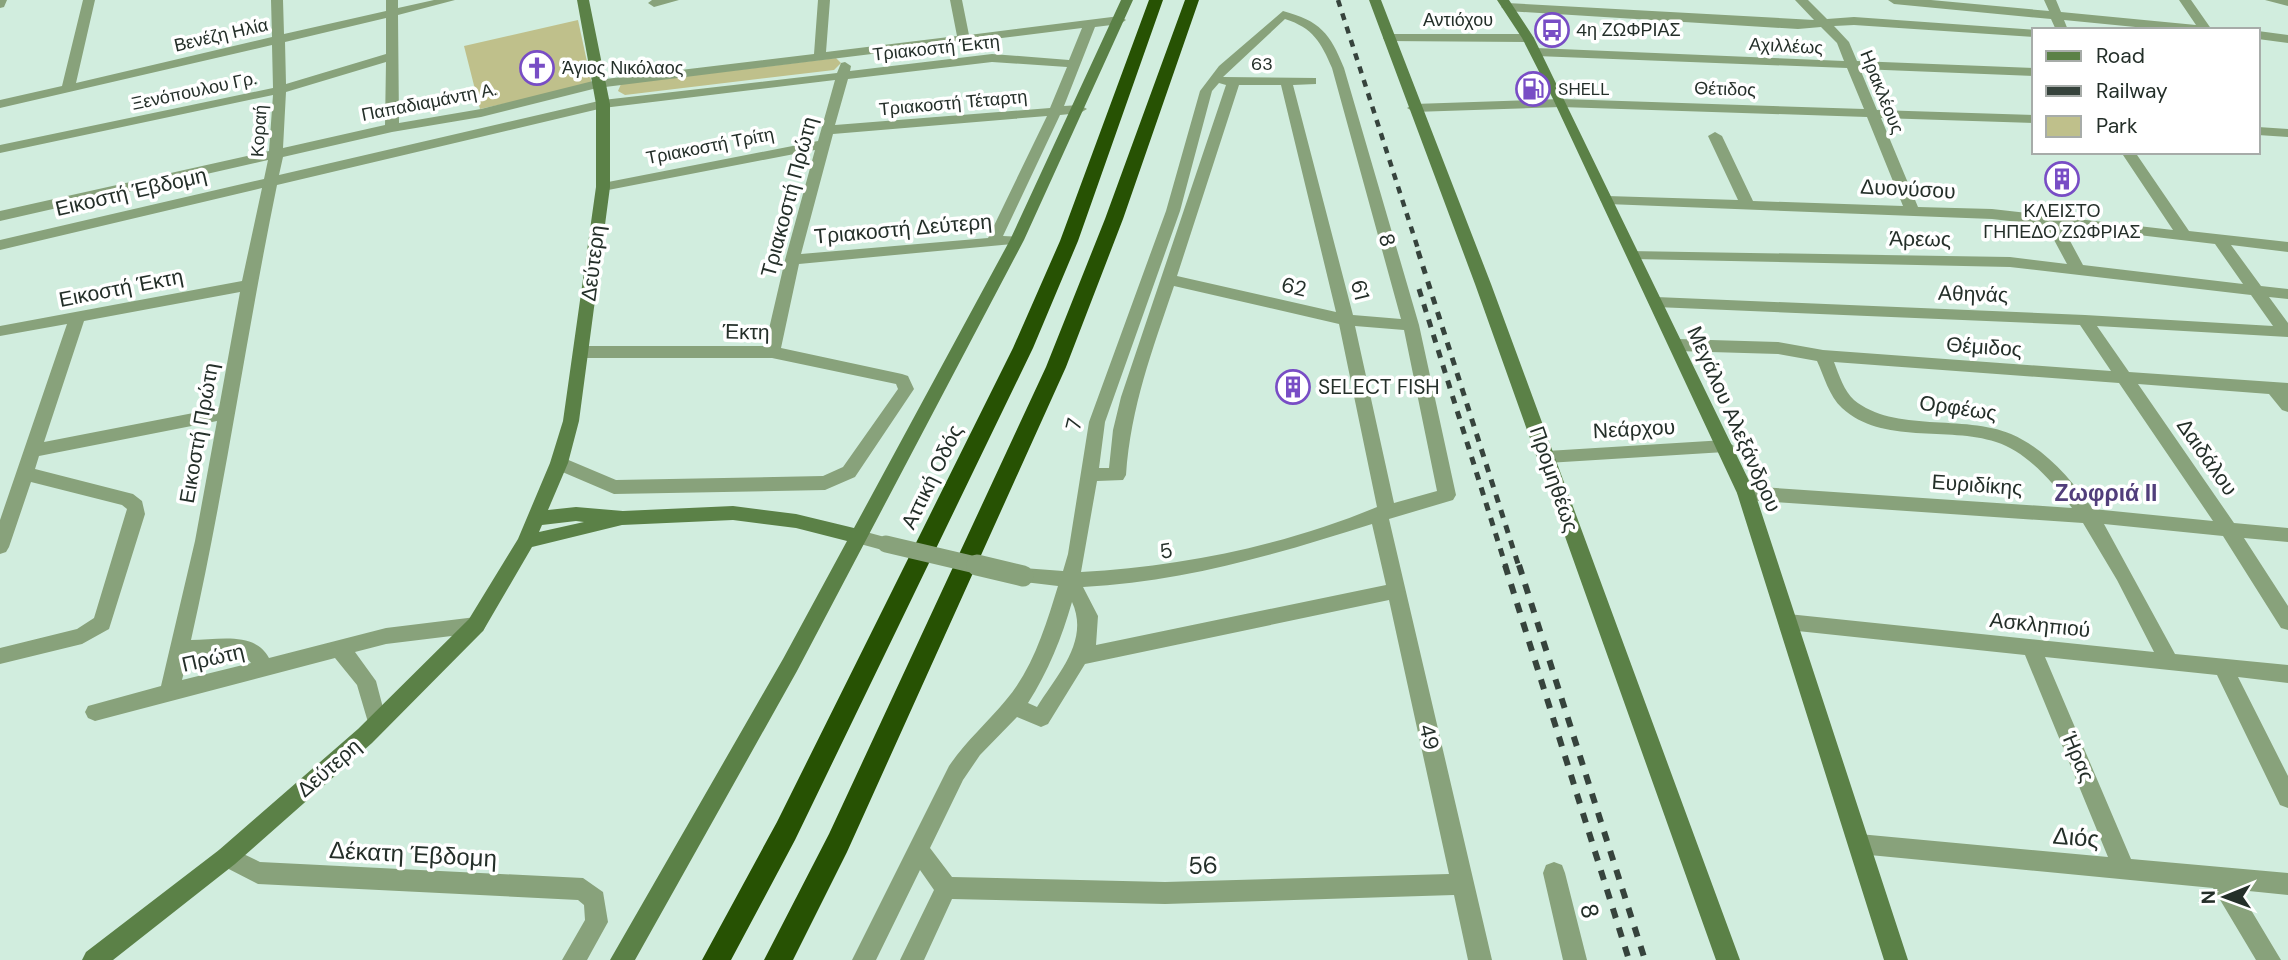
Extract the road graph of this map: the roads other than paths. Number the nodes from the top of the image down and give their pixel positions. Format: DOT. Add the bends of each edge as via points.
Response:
graph roads {
  1 [pos="89,0"];
  2 [pos="277,0"];
  3 [pos="449,0"];
  4 [pos="583,0"];
  5 [pos="824,0"];
  6 [pos="956,0"];
  7 [pos="1127,0"];
  8 [pos="1156,0"];
  9 [pos="1192,0"];
  10 [pos="1375,0"];
  11 [pos="1801,0"];
  12 [pos="1894,0"];
  13 [pos="2050,0"];
  14 [pos="2185,0"];
  15 [pos="2271,0"];
  16 [pos="2288,2"];
  17 [pos="1505,3"];
  18 [pos="392,7"];
  19 [pos="1283,15"];
  20 [pos="2054,15"];
  21 [pos="1120,20"];
  22 [pos="1826,23"];
  23 [pos="1090,24"];
  24 [pos="2061,28"];
  25 [pos="2168,28"];
  26 [pos="2205,28"];
  27 [pos="2032,33"];
  28 [pos="2260,35"];
  29 [pos="964,38"];
  30 [pos="1389,38"];
  31 [pos="1528,38"];
  32 [pos="2288,38"];
  33 [pos="279,40"];
  34 [pos="847,52"];
  35 [pos="1536,52"];
  36 [pos="820,54"];
  37 [pos="394,57"];
  38 [pos="1074,64"];
  39 [pos="1855,67"];
  40 [pos="2032,72"];
  41 [pos="843,75"];
  42 [pos="1212,81"];
  43 [pos="1234,81"];
  44 [pos="1286,81"];
  45 [pos="1311,81"];
  46 [pos="597,84"];
  47 [pos="68,88"];
  48 [pos="280,90"];
  49 [pos="1561,103"];
  50 [pos="0,104"];
  51 [pos="603,104"];
  52 [pos="1414,108"];
  53 [pos="1080,110"];
  54 [pos="1055,112"];
  55 [pos="1869,112"];
  56 [pos="2032,119"];
  57 [pos="392,128"];
  58 [pos="2260,131"];
  59 [pos="2288,133"];
  60 [pos="1715,136"];
  61 [pos="827,137"];
  62 [pos="0,149"];
  63 [pos="2129,154"];
  64 [pos="276,156"];
  65 [pos="271,181"];
  66 [pos="603,187"];
  67 [pos="1607,200"];
  68 [pos="1747,204"];
  69 [pos="1912,210"];
  70 [pos="0,216"];
  71 [pos="2050,220"];
  72 [pos="2184,235"];
  73 [pos="2219,239"];
  74 [pos="1017,240"];
  75 [pos="993,243"];
  76 [pos="0,245"];
  77 [pos="2288,247"];
  78 [pos="1633,254"];
  79 [pos="792,260"];
  80 [pos="2078,270"];
  81 [pos="1148,281"];
  82 [pos="1169,283"];
  83 [pos="249,285"];
  84 [pos="2257,291"];
  85 [pos="2288,294"];
  86 [pos="1656,302"];
  87 [pos="78,318"];
  88 [pos="1346,320"];
  89 [pos="2085,320"];
  90 [pos="1411,325"];
  91 [pos="0,331"];
  92 [pos="2287,332"];
  93 [pos="1677,345"];
  94 [pos="581,352"];
  95 [pos="772,352"];
  96 [pos="1824,356"];
  97 [pos="2125,378"];
  98 [pos="2281,388"];
  99 [pos="2288,406"];
  100 [pos="225,413"];
  101 [pos="1725,446"];
  102 [pos="35,450"];
  103 [pos="1546,457"];
  104 [pos="559,463"];
  105 [pos="26,474"];
  106 [pos="1088,474"];
  107 [pos="1746,493"];
  108 [pos="1447,495"];
  109 [pos="1383,512"];
  110 [pos="2091,516"];
  111 [pos="623,517"];
  112 [pos="536,519"];
  113 [pos="2229,530"];
  114 [pos="2288,535"];
  115 [pos="859,537"];
  116 [pos="526,541"];
  117 [pos="0,547"];
  118 [pos="1071,581"];
  119 [pos="1397,592"];
  120 [pos="1788,622"];
  121 [pos="2288,622"];
  122 [pos="476,625"];
  123 [pos="2031,646"];
  124 [pos="180,648"];
  125 [pos="341,650"];
  126 [pos="0,656"];
  127 [pos="1081,656"];
  128 [pos="2168,662"];
  129 [pos="2223,668"];
  130 [pos="264,669"];
  131 [pos="2288,674"];
  132 [pos="170,691"];
  133 [pos="1014,706"];
  134 [pos="96,712"];
  135 [pos="377,723"];
  136 [pos="2288,798"];
  137 [pos="1859,844"];
  138 [pos="917,848"];
  139 [pos="227,857"];
  140 [pos="2124,868"];
  141 [pos="1555,873"];
  142 [pos="2218,876"];
  143 [pos="1462,884"];
  144 [pos="2288,884"];
  145 [pos="946,888"];
  146 [pos="94,960"];
  147 [pos="575,960"];
  148 [pos="622,960"];
  149 [pos="716,960"];
  150 [pos="778,960"];
  151 [pos="864,960"];
  152 [pos="912,960"];
  153 [pos="1480,960"];
  154 [pos="1575,960"];
  155 [pos="1728,960"];
  156 [pos="1896,960"];
  157 [pos="2269,960"];
  1 -- 47 [label="street"];
  2 -- 33 [label="street, Κοραή"];
  3 -- 18 [label="street, Βενέζη Ηλία"];
  4 -- 46 [label="street, Δεύτερη"];
  5 -- 36 [label="street"];
  6 -- 29 [label="street"];
  7 -- 21 [label="street"];
  8 -- 149 [label="highway, Αττική Οδός" via="1069,241 1023,348 786,831"];
  9 -- 150 [label="highway" via="1056,367 838,844"];
  10 -- 30 [label="street, Προμηθέως"];
  11 -- 22 [label="street, Ηρακλέους"];
  12 -- 20 [label="street"];
  13 -- 20 [label="street"];
  14 -- 26 [label="street"];
  15 -- 16 [label="street"];
  17 -- 22 [label="street" via="1798,25"];
  17 -- 31 [label="street, Μεγάλου Αλεξάνδρου"];
  18 -- 33 [label="street, Βενέζη Ηλία"];
  18 -- 37 [label="street"];
  19 -- 42 [label="street, 7"];
  19 -- 90 [label="street, 8" via="1307,22 1328,43"];
  20 -- 24 [label="street"];
  20 -- 25 [label="street"];
  21 -- 23 [label="street, Παπαδιαμάντη Α."];
  21 -- 53 [label="street"];
  22 -- 27 [label="street"];
  22 -- 39 [label="street, Ηρακλέους" via="1843,41"];
  23 -- 29 [label="street, Παπαδιαμάντη Α."];
  23 -- 38 [label="street"];
  28 -- 32 [label="street"];
  29 -- 34 [label="street, Παπαδιαμάντη Α."];
  30 -- 31 [label="street, Αντιόχου"];
  30 -- 52 [label="street, Προμηθέως"];
  31 -- 35 [label="street, Μεγάλου Αλεξάνδρου"];
  33 -- 47 [label="street, Βενέζη Ηλία"];
  33 -- 48 [label="street, Κοραή"];
  34 -- 36 [label="street, Παπαδιαμάντη Α."];
  34 -- 41 [label="street, Τριακοστή Πρώτη"];
  35 -- 39 [label="street, Αχιλλέως"];
  35 -- 49 [label="street, Μεγάλου Αλεξάνδρου"];
  36 -- 46 [label="street, Παπαδιαμάντη Α."];
  37 -- 48 [label="street, Ξενόπουλου Γρ."];
  37 -- 57 [label="street"];
  38 -- 41 [label="street, Τριακοστή Έκτη" via="992,58"];
  38 -- 54 [label="street"];
  39 -- 40 [label="street, Αχιλλέως"];
  39 -- 55 [label="street, Ηρακλέους"];
  41 -- 51 [label="street, Τριακοστή Έκτη"];
  41 -- 61 [label="street, Τριακοστή Πρώτη"];
  42 -- 43 [label="street, 63"];
  42 -- 81 [label="street, 7"];
  43 -- 44 [label="street, 63"];
  43 -- 82 [label="street"];
  44 -- 45 [label="street, 63"];
  44 -- 88 [label="street, 61"];
  46 -- 51 [label="street, Δεύτερη"];
  46 -- 57 [label="street, Παπαδιαμάντη Α." via="481,113"];
  47 -- 50 [label="street, Βενέζη Ηλία"];
  48 -- 62 [label="street, Ξενόπουλου Γρ."];
  48 -- 64 [label="street, Κοραή"];
  49 -- 52 [label="street, Θέτιδος"];
  49 -- 55 [label="street, Θέτιδος"];
  49 -- 67 [label="street, Μεγάλου Αλεξάνδρου"];
  51 -- 65 [label="street, Εικοστή Έβδομη"];
  51 -- 66 [label="street, Δεύτερη"];
  52 -- 103 [label="street, Προμηθέως"];
  53 -- 54 [label="street, Τριακοστή Τέταρτη"];
  53 -- 74 [label="street"];
  54 -- 61 [label="street, Τριακοστή Τέταρτη"];
  54 -- 75 [label="street"];
  55 -- 56 [label="street, Θέτιδος"];
  55 -- 69 [label="street, Ηρακλέους"];
  57 -- 64 [label="street, Παπαδιαμάντη Α."];
  58 -- 59 [label="street"];
  60 -- 68 [label="street"];
  61 -- 66 [label="street, Τριακοστή Τρίτη"];
  61 -- 79 [label="street, Τριακοστή Πρώτη"];
  63 -- 72 [label="street"];
  64 -- 65 [label="street, Κοραή"];
  64 -- 70 [label="street, Παπαδιαμάντη Α."];
  65 -- 76 [label="street, Εικοστή Έβδομη"];
  65 -- 83 [label="street, Εικοστή Πρώτη"];
  66 -- 94 [label="street, Δεύτερη"];
  67 -- 68 [label="street, Δυονύσου"];
  67 -- 78 [label="street, Μεγάλου Αλεξάνδρου"];
  68 -- 69 [label="street, Δυονύσου"];
  69 -- 71 [label="street, Δυονύσου"];
  71 -- 72 [label="street, Δυονύσου"];
  71 -- 80 [label="street"];
  72 -- 73 [label="street, Δυονύσου"];
  73 -- 77 [label="street, Δυονύσου"];
  73 -- 84 [label="street"];
  74 -- 75 [label="street, Τριακοστή Δεύτερη"];
  74 -- 115 [label="street"];
  75 -- 79 [label="street, Τριακοστή Δεύτερη"];
  78 -- 80 [label="street, Άρεως" via="2010,262"];
  78 -- 86 [label="street, Μεγάλου Αλεξάνδρου"];
  79 -- 95 [label="street, Τριακοστή Πρώτη"];
  80 -- 84 [label="street, Άρεως"];
  81 -- 82 [label="street, 62"];
  81 -- 106 [label="street, 7" via="1104,400"];
  82 -- 88 [label="street, 62"];
  82 -- 106 [label="street" via="1125,413 1117,475"];
  83 -- 87 [label="street, Εικοστή Έκτη"];
  83 -- 100 [label="street, Εικοστή Πρώτη"];
  84 -- 85 [label="street, Άρεως"];
  84 -- 92 [label="street"];
  86 -- 89 [label="street, Αθηνάς"];
  86 -- 93 [label="street, Μεγάλου Αλεξάνδρου"];
  87 -- 91 [label="street, Εικοστή Έκτη"];
  87 -- 102 [label="street"];
  88 -- 90 [label="street, 62"];
  88 -- 109 [label="street, 61"];
  89 -- 92 [label="street, Αθηνάς"];
  89 -- 97 [label="street, Δαιδάλου"];
  90 -- 108 [label="street, 8"];
  93 -- 96 [label="street, Θέμιδος" via="1778,348"];
  93 -- 101 [label="street, Μεγάλου Αλεξάνδρου"];
  94 -- 95 [label="street, Έκτη"];
  94 -- 104 [label="street, Δεύτερη" via="571,421"];
  95 -- 104 [label="street, Έκτη" via="896,378 905,384 903,394 849,472 825,483 614,487"];
  96 -- 97 [label="street, Θέμιδος"];
  96 -- 110 [label="street, Ορφέως" via="1846,402 1855,409 1891,421 2008,439 2031,454"];
  97 -- 98 [label="street, Θέμιδος"];
  97 -- 113 [label="street, Δαιδάλου"];
  98 -- 99 [label="street"];
  100 -- 102 [label="street"];
  100 -- 124 [label="street, Εικοστή Πρώτη"];
  101 -- 103 [label="street, Νεάρχου"];
  101 -- 107 [label="street, Μεγάλου Αλεξάνδρου"];
  102 -- 105 [label="street"];
  103 -- 155 [label="street, Προμηθέως"];
  104 -- 112 [label="street, Δεύτερη"];
  105 -- 117 [label="street"];
  105 -- 126 [label="street" via="127,499 136,506 136,514 103,623 82,636"];
  106 -- 118 [label="street, 7"];
  107 -- 110 [label="street, Ευριδίκης"];
  107 -- 120 [label="street, Μεγάλου Αλεξάνδρου"];
  108 -- 109 [label="street, 5"];
  109 -- 118 [label="street, 5" via="1197,569 1135,579"];
  109 -- 119 [label="street, 49"];
  110 -- 113 [label="street, Ευριδίκης"];
  110 -- 128 [label="street, Ορφέως"];
  111 -- 112 [label="street" via="576,514"];
  111 -- 115 [label="street" via="733,513 796,521"];
  111 -- 116 [label="street" via="561,536"];
  112 -- 116 [label="street, Δεύτερη"];
  113 -- 114 [label="street, Ευριδίκης"];
  113 -- 121 [label="street, Δαιδάλου"];
  115 -- 118 [label="street, 5, bridge" via="1023,576"];
  115 -- 148 [label="street"];
  116 -- 122 [label="street, Δεύτερη"];
  118 -- 127 [label="street" via="1090,630"];
  118 -- 133 [label="street, 7" via="1044,655"];
  119 -- 127 [label="street"];
  119 -- 143 [label="street, 49"];
  120 -- 123 [label="street, Ασκληπιού"];
  120 -- 137 [label="street, Μεγάλου Αλεξάνδρου"];
  122 -- 125 [label="street, Πρώτη" via="386,636"];
  122 -- 135 [label="street, Δεύτερη"];
  123 -- 128 [label="street, Ασκληπιού"];
  123 -- 140 [label="street, Ήρας"];
  124 -- 130 [label="street" via="248,648"];
  124 -- 132 [label="street, Εικοστή Πρώτη"];
  125 -- 130 [label="street, Πρώτη"];
  125 -- 135 [label="street" via="366,681"];
  127 -- 133 [label="street" via="1041,718"];
  128 -- 129 [label="street, Ασκληπιού"];
  129 -- 131 [label="street, Ασκληπιού"];
  129 -- 136 [label="street"];
  130 -- 132 [label="street, Πρώτη"];
  132 -- 134 [label="street, Πρώτη"];
  133 -- 138 [label="street, 7" via="973,748"];
  135 -- 139 [label="street, Δεύτερη"];
  137 -- 140 [label="street, Διός"];
  137 -- 156 [label="street, Μεγάλου Αλεξάνδρου"];
  138 -- 145 [label="street"];
  138 -- 151 [label="street, 7"];
  139 -- 146 [label="street, Δεύτερη"];
  139 -- 147 [label="street, Δέκατη Έβδομη" via="258,873 583,889 595,900 597,922"];
  140 -- 142 [label="street, Διός"];
  141 -- 154 [label="street, 8"];
  142 -- 144 [label="street, Διός"];
  142 -- 157 [label="street"];
  143 -- 145 [label="street, 56" via="1165,893"];
  143 -- 153 [label="street, 49"];
  145 -- 152 [label="street"];
}
